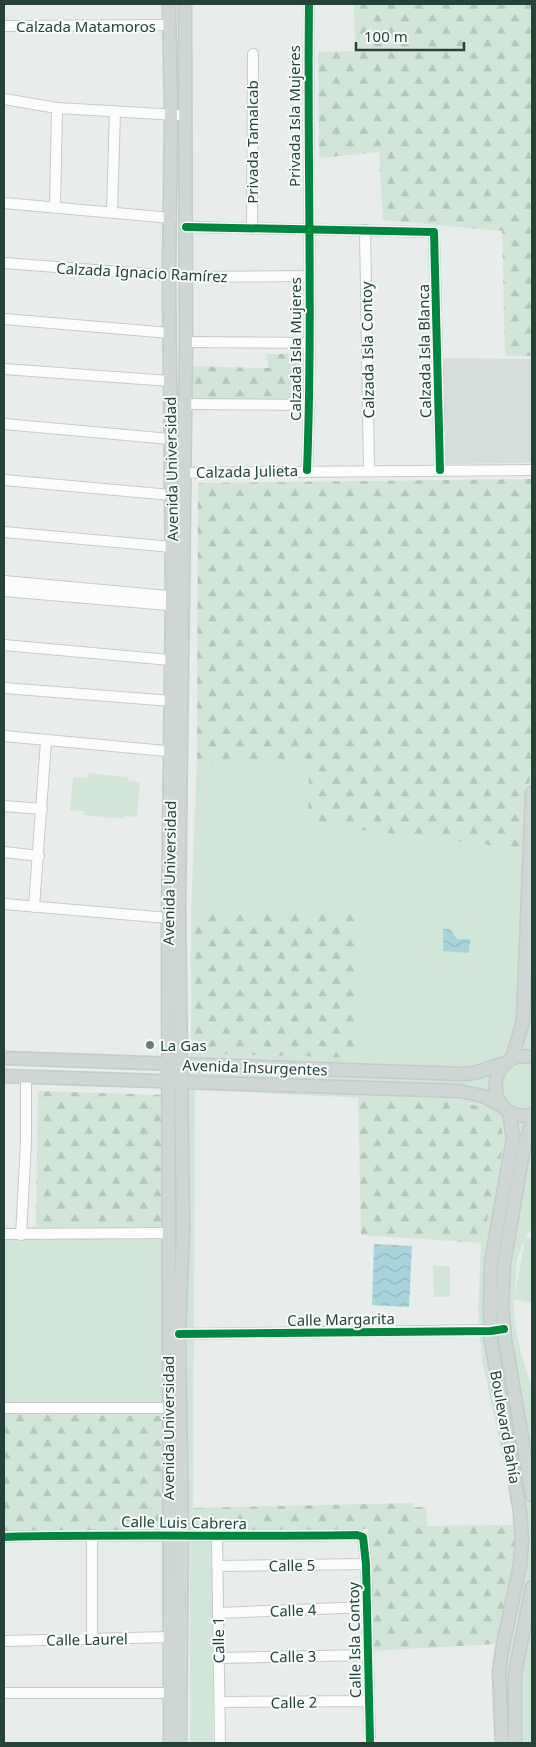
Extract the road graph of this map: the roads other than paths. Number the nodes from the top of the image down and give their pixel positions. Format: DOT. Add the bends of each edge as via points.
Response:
graph roads {
  1 [pos="170,4"];
  2 [pos="185,4"];
  3 [pos="309,4"];
  4 [pos="168,25"];
  5 [pos="4,26"];
  6 [pos="253,54"];
  7 [pos="4,99"];
  8 [pos="57,108"];
  9 [pos="114,111"];
  10 [pos="171,114"];
  11 [pos="184,116"];
  12 [pos="4,203"];
  13 [pos="55,208"];
  14 [pos="112,212"];
  15 [pos="171,218"];
  16 [pos="186,228"];
  17 [pos="309,228"];
  18 [pos="252,229"];
  19 [pos="365,230"];
  20 [pos="4,263"];
  21 [pos="169,276"];
  22 [pos="309,276"];
  23 [pos="186,277"];
  24 [pos="4,319"];
  25 [pos="170,333"];
  26 [pos="186,342"];
  27 [pos="309,343"];
  28 [pos="4,369"];
  29 [pos="170,381"];
  30 [pos="184,404"];
  31 [pos="310,405"];
  32 [pos="4,424"];
  33 [pos="170,439"];
  34 [pos="308,470"];
  35 [pos="369,470"];
  36 [pos="440,470"];
  37 [pos="532,470"];
  38 [pos="171,472"];
  39 [pos="184,472"];
  40 [pos="4,480"];
  41 [pos="171,495"];
  42 [pos="4,532"];
  43 [pos="172,547"];
  44 [pos="4,581"];
  45 [pos="4,591"];
  46 [pos="177,601"];
  47 [pos="4,645"];
  48 [pos="170,660"];
  49 [pos="4,688"];
  50 [pos="172,701"];
  51 [pos="4,736"];
  52 [pos="46,741"];
  53 [pos="176,752"];
  54 [pos="532,793"];
  55 [pos="4,806"];
  56 [pos="42,809"];
  57 [pos="4,852"];
  58 [pos="39,856"];
  59 [pos="4,904"];
  60 [pos="34,907"];
  61 [pos="168,918"];
  62 [pos="532,1057"];
  63 [pos="4,1058"];
  64 [pos="509,1061"];
  65 [pos="168,1064"];
  66 [pos="181,1064"];
  67 [pos="314,1069"];
  68 [pos="4,1076"];
  69 [pos="26,1077"];
  70 [pos="168,1082"];
  71 [pos="182,1082"];
  72 [pos="311,1086"];
  73 [pos="506,1109"];
  74 [pos="532,1115"];
  75 [pos="532,1123"];
  76 [pos="170,1233"];
  77 [pos="4,1234"];
  78 [pos="21,1235"];
  79 [pos="504,1329"];
  80 [pos="491,1331"];
  81 [pos="179,1334"];
  82 [pos="4,1408"];
  83 [pos="174,1408"];
  84 [pos="532,1495"];
  85 [pos="92,1535"];
  86 [pos="168,1536"];
  87 [pos="4,1537"];
  88 [pos="182,1537"];
  89 [pos="217,1537"];
  90 [pos="363,1537"];
  91 [pos="366,1564"];
  92 [pos="217,1566"];
  93 [pos="532,1588"];
  94 [pos="367,1607"];
  95 [pos="218,1613"];
  96 [pos="170,1637"];
  97 [pos="92,1639"];
  98 [pos="4,1641"];
  99 [pos="368,1655"];
  100 [pos="219,1658"];
  101 [pos="175,1693"];
  102 [pos="4,1694"];
  103 [pos="369,1701"];
  104 [pos="219,1702"];
  105 [pos="170,1743"];
  106 [pos="180,1743"];
  107 [pos="220,1743"];
  108 [pos="370,1743"];
  109 [pos="502,1743"];
  110 [pos="515,1743"];
  1 -- 4 [label="main road, Avenida Universidad"];
  2 -- 11 [label="main road, Avenida Universidad"];
  3 -- 17 [label="street, Privada Isla Mujeres"];
  4 -- 5 [label="street, Calzada Matamoros"];
  4 -- 10 [label="main road, Avenida Universidad"];
  6 -- 18 [label="street, Privada Tamalcab"];
  7 -- 8 [label="street"];
  8 -- 9 [label="street"];
  8 -- 13 [label="street"];
  9 -- 10 [label="street"];
  9 -- 14 [label="street"];
  10 -- 11 [label="street"];
  10 -- 15 [label="main road, Avenida Universidad"];
  11 -- 16 [label="main road, Avenida Universidad"];
  12 -- 13 [label="street"];
  13 -- 14 [label="street"];
  14 -- 15 [label="street"];
  15 -- 21 [label="main road, Avenida Universidad"];
  16 -- 18 [label="street"];
  16 -- 23 [label="main road, Avenida Universidad"];
  17 -- 18 [label="street"];
  17 -- 19 [label="street"];
  17 -- 22 [label="street, Calzada Isla Mujeres"];
  19 -- 35 [label="street, Calzada Isla Contoy"];
  19 -- 36 [label="street, Calzada Isla Blanca" via="434,232"];
  20 -- 21 [label="street, Calzada Ignacio Ramírez"];
  21 -- 23 [label="street, Calzada Ignacio Ramírez"];
  21 -- 25 [label="main road, Avenida Universidad"];
  22 -- 23 [label="street, Calzada Ignacio Ramírez"];
  22 -- 27 [label="street, Calzada Isla Mujeres"];
  23 -- 26 [label="main road, Avenida Universidad"];
  24 -- 25 [label="street"];
  25 -- 29 [label="main road, Avenida Universidad"];
  26 -- 27 [label="street"];
  26 -- 30 [label="main road, Avenida Universidad"];
  27 -- 31 [label="street, Calzada Isla Mujeres"];
  28 -- 29 [label="street"];
  29 -- 33 [label="main road, Avenida Universidad"];
  30 -- 31 [label="street"];
  30 -- 39 [label="main road, Avenida Universidad"];
  31 -- 34 [label="street, Calzada Isla Mujeres"];
  32 -- 33 [label="street"];
  33 -- 38 [label="main road, Avenida Universidad"];
  34 -- 35 [label="street, Calzada Julieta"];
  34 -- 39 [label="street, Calzada Julieta"];
  35 -- 36 [label="street, Calzada Julieta"];
  36 -- 37 [label="street, Calzada Julieta"];
  38 -- 39 [label="street, Calzada Julieta"];
  38 -- 41 [label="main road, Avenida Universidad"];
  39 -- 46 [label="main road, Avenida Universidad"];
  40 -- 41 [label="street"];
  41 -- 43 [label="main road, Avenida Universidad"];
  42 -- 43 [label="street"];
  43 -- 46 [label="main road, Avenida Universidad"];
  44 -- 46 [label="street"];
  45 -- 46 [label="street"];
  46 -- 48 [label="main road, Avenida Universidad"];
  46 -- 53 [label="main road, Avenida Universidad"];
  47 -- 48 [label="street"];
  48 -- 50 [label="main road, Avenida Universidad"];
  49 -- 50 [label="street"];
  50 -- 53 [label="main road, Avenida Universidad"];
  51 -- 52 [label="street"];
  52 -- 53 [label="street"];
  52 -- 56 [label="street"];
  53 -- 61 [label="main road, Avenida Universidad"];
  53 -- 66 [label="main road, Avenida Universidad"];
  54 -- 64 [label="main road, Boulevard Bahía" via="523,1021 518,1043"];
  55 -- 56 [label="street"];
  56 -- 58 [label="street"];
  57 -- 58 [label="street"];
  58 -- 60 [label="street"];
  59 -- 60 [label="street"];
  60 -- 61 [label="street"];
  61 -- 65 [label="main road, Avenida Universidad"];
  62 -- 64 [label="main road, Avenida Insurgentes"];
  63 -- 65 [label="main road, Avenida Insurgentes"];
  64 -- 67 [label="main road, Avenida Insurgentes" via="462,1074"];
  64 -- 73 [label="main road, Boulevard Bahía" via="496,1079 495,1088"];
  65 -- 66 [label="main road, Avenida Insurgentes"];
  65 -- 70 [label="main road, Avenida Universidad"];
  66 -- 67 [label="main road, Avenida Insurgentes"];
  66 -- 71 [label="main road, Avenida Universidad"];
  67 -- 72 [label="main road"];
  68 -- 69 [label="main road, Avenida Insurgentes"];
  69 -- 70 [label="main road, Avenida Insurgentes"];
  69 -- 78 [label="street"];
  70 -- 71 [label="main road, Avenida Insurgentes"];
  70 -- 76 [label="main road, Avenida Universidad"];
  71 -- 72 [label="main road, Avenida Insurgentes"];
  71 -- 81 [label="main road, Avenida Universidad" via="183,1228"];
  72 -- 73 [label="main road, Avenida Insurgentes" via="460,1091 483,1096"];
  73 -- 74 [label="main road, Avenida Insurgentes" via="524,1116"];
  73 -- 80 [label="main road, Boulevard Bahía" via="514,1138 491,1263"];
  75 -- 79 [label="main road, Boulevard Bahía" via="524,1147 504,1264"];
  76 -- 78 [label="street"];
  76 -- 83 [label="main road, Avenida Universidad"];
  77 -- 78 [label="street"];
  79 -- 80 [label="street, Calle Margarita"];
  79 -- 84 [label="main road, Boulevard Bahía"];
  80 -- 81 [label="street, Calle Margarita"];
  80 -- 109 [label="main road, Boulevard Bahía" via="522,1541 499,1672"];
  81 -- 83 [label="main road, Avenida Universidad"];
  82 -- 83 [label="street"];
  83 -- 86 [label="main road, Avenida Universidad"];
  83 -- 88 [label="main road, Avenida Universidad"];
  85 -- 86 [label="street, Calle Luis Cabrera"];
  85 -- 87 [label="street, Calle Luis Cabrera"];
  85 -- 97 [label="street"];
  86 -- 88 [label="street, Calle Luis Cabrera"];
  86 -- 96 [label="main road, Avenida Universidad"];
  88 -- 89 [label="street, Calle Luis Cabrera"];
  88 -- 101 [label="main road, Avenida Universidad"];
  89 -- 90 [label="street, Calle Luis Cabrera"];
  89 -- 92 [label="street, Calle 1"];
  90 -- 91 [label="street, Calle Isla Contoy"];
  91 -- 92 [label="street, Calle 5"];
  91 -- 94 [label="street, Calle Isla Contoy"];
  92 -- 95 [label="street, Calle 1"];
  93 -- 110 [label="main road" via="515,1673"];
  94 -- 95 [label="street, Calle 4"];
  94 -- 99 [label="street, Calle Isla Contoy"];
  95 -- 100 [label="street, Calle 1"];
  96 -- 97 [label="street, Calle Laurel"];
  96 -- 101 [label="main road, Avenida Universidad"];
  97 -- 98 [label="street, Calle Laurel"];
  99 -- 100 [label="street, Calle 3"];
  99 -- 103 [label="street, Calle Isla Contoy"];
  100 -- 104 [label="street, Calle 1"];
  101 -- 102 [label="street"];
  101 -- 105 [label="main road, Avenida Universidad"];
  101 -- 106 [label="main road, Avenida Universidad"];
  103 -- 104 [label="street, Calle 2"];
  103 -- 108 [label="street, Calle Isla Contoy"];
  104 -- 107 [label="street, Calle 1"];
}
